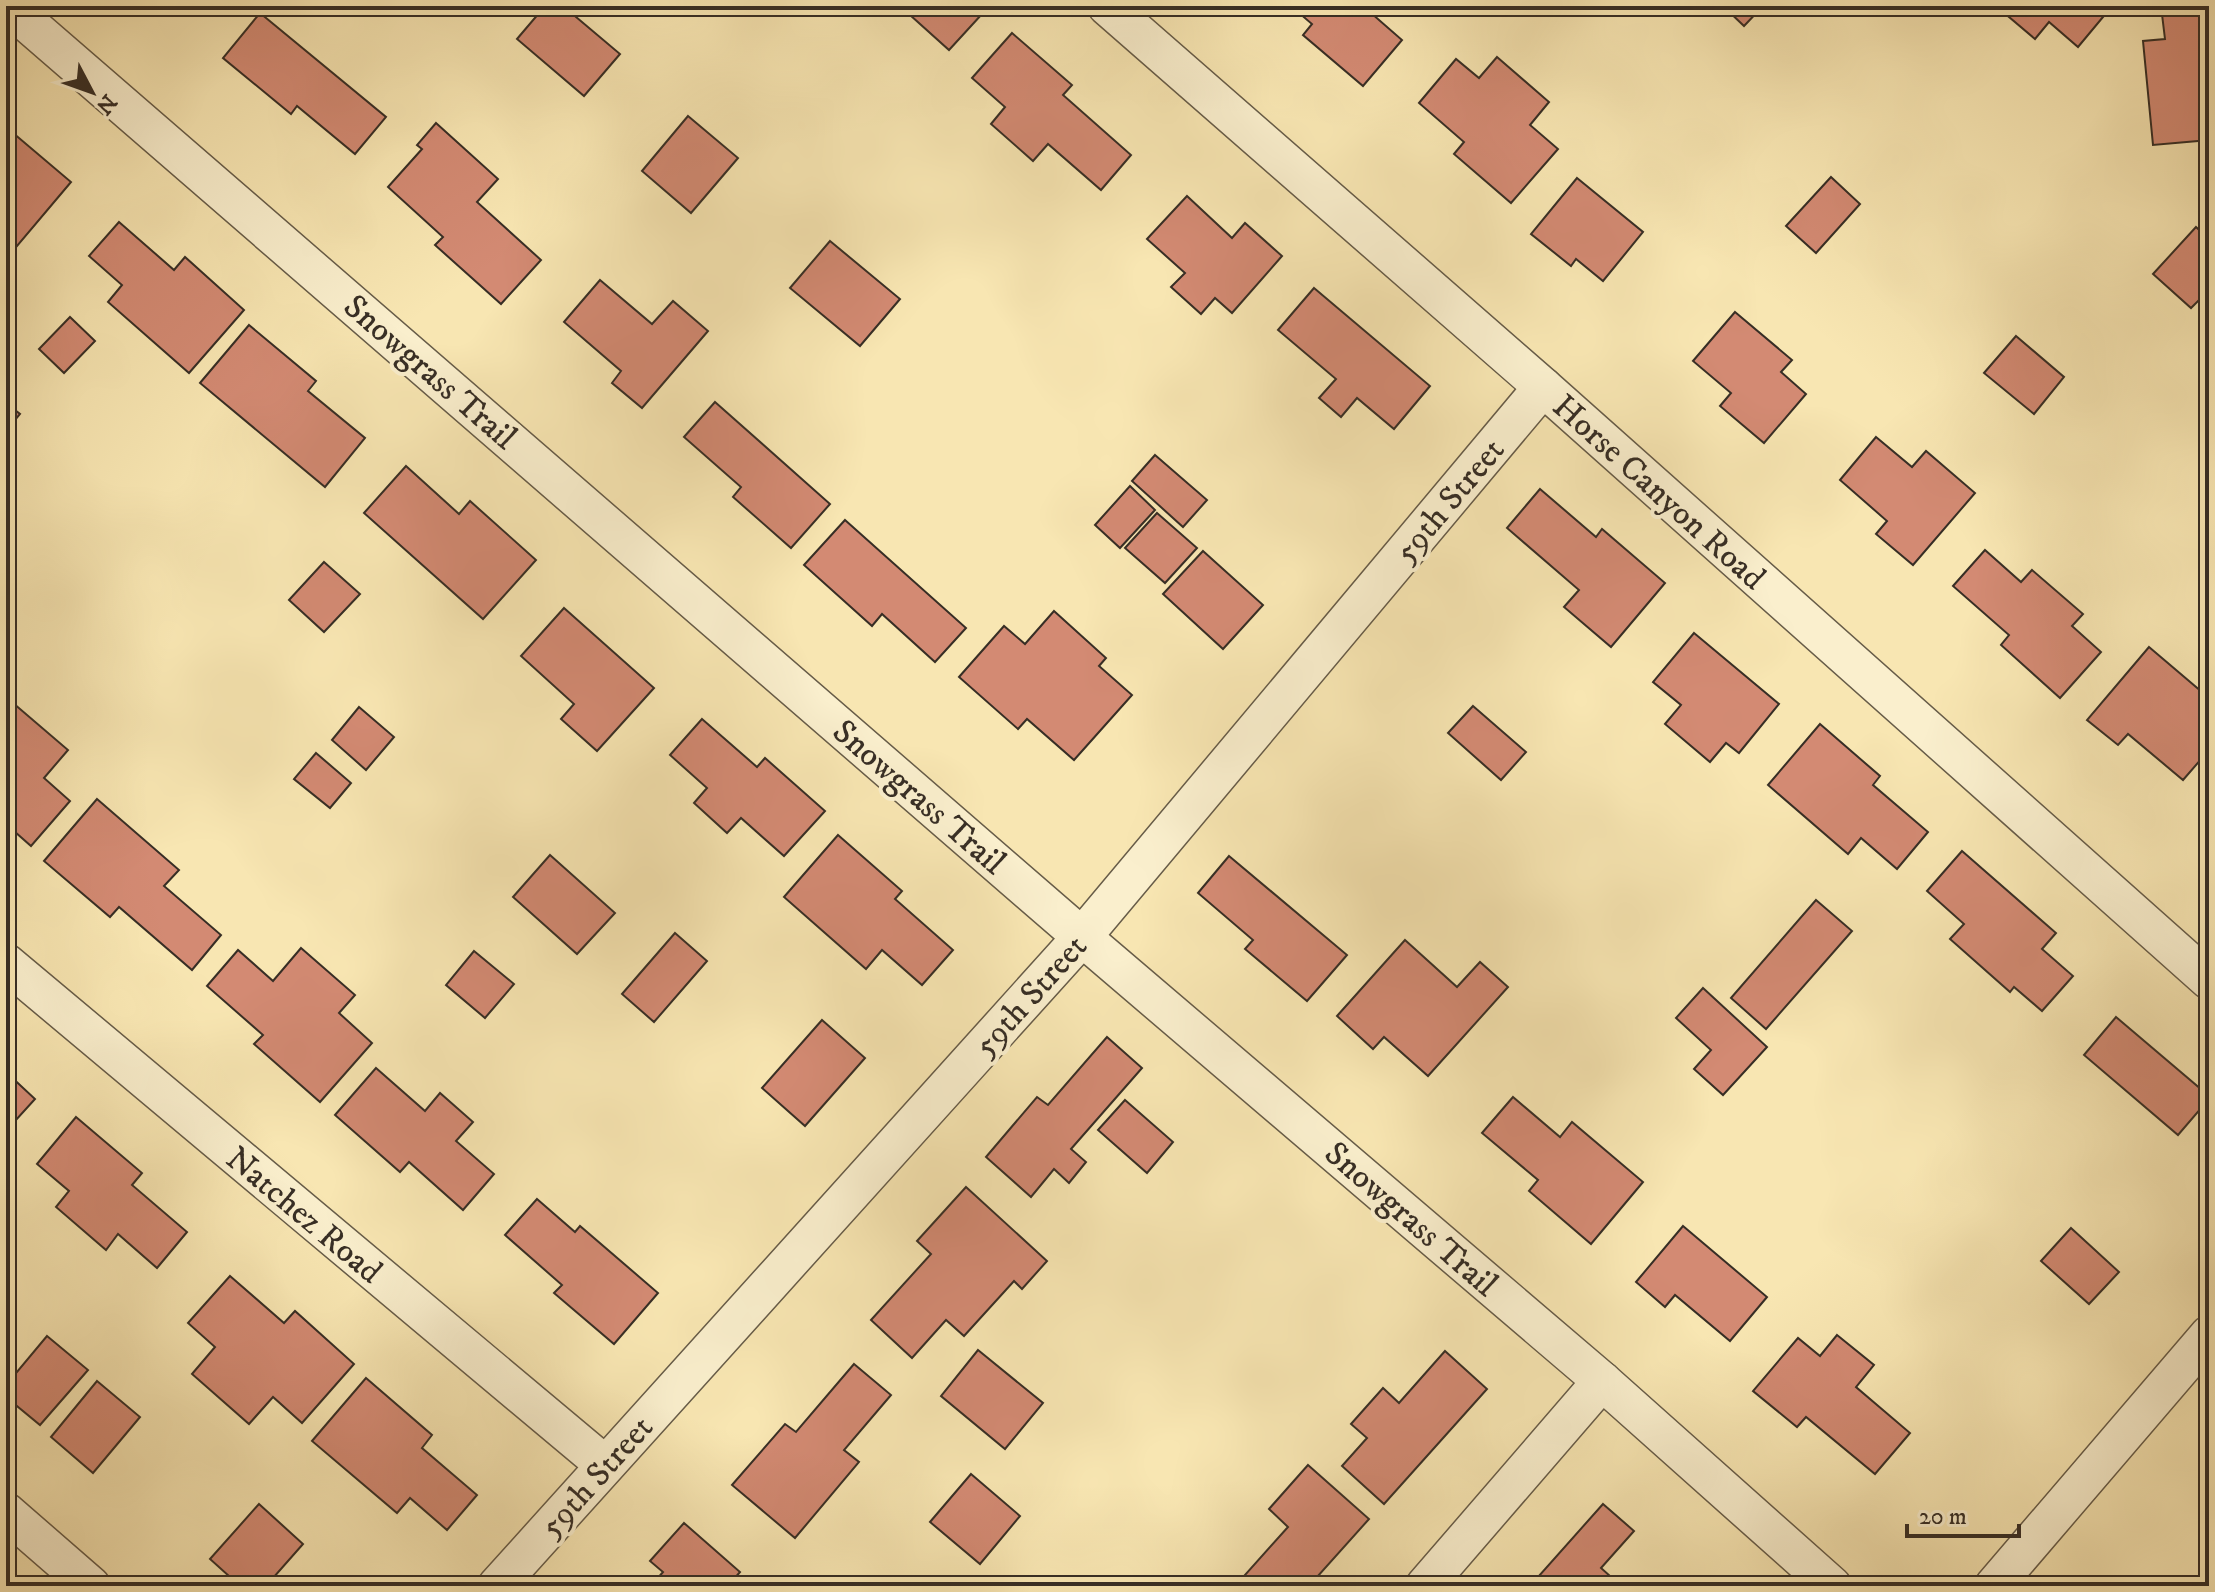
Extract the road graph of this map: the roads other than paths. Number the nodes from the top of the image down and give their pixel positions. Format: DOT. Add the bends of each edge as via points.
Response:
graph roads {
  1 [pos="8,6"];
  2 [pos="1107,6"];
  3 [pos="1543,387"];
  4 [pos="1082,937"];
  5 [pos="6,963"];
  6 [pos="2209,980"];
  7 [pos="2209,1335"];
  8 [pos="1602,1381"];
  9 [pos="605,1465"];
  10 [pos="6,1512"];
  11 [pos="91,1586"];
  12 [pos="497,1586"];
  13 [pos="1425,1586"];
  14 [pos="1832,1586"];
  15 [pos="1994,1586"];
  1 -- 4 [label="street, Snowgrass Trail"];
  2 -- 3 [label="street, Horse Canyon Road"];
  3 -- 4 [label="street, 59th Street"];
  3 -- 6 [label="street, Horse Canyon Road"];
  4 -- 8 [label="street, Snowgrass Trail"];
  4 -- 9 [label="street, 59th Street"];
  5 -- 9 [label="street, Natchez Road"];
  7 -- 15 [label="street"];
  8 -- 13 [label="street"];
  8 -- 14 [label="street, Snowgrass Trail"];
  9 -- 12 [label="street, 59th Street"];
  10 -- 11 [label="street"];
}
